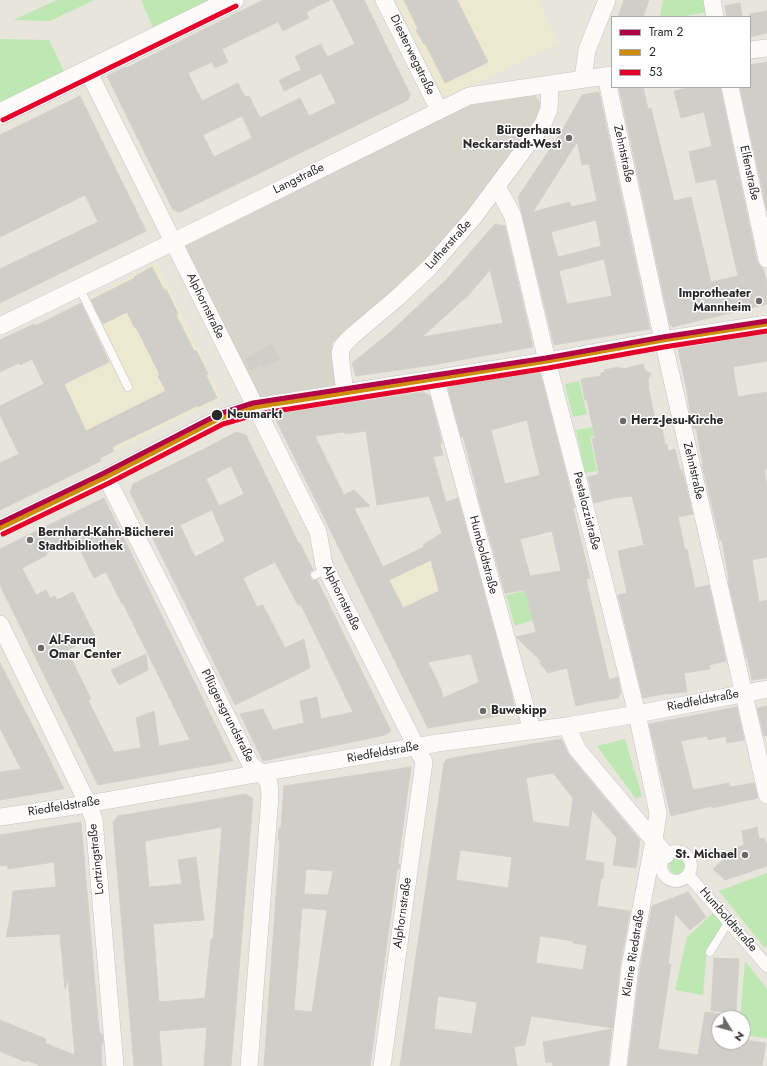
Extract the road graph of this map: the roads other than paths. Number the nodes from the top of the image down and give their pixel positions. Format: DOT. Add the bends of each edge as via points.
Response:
graph roads {
  1 [pos="233,0"];
  2 [pos="384,0"];
  3 [pos="607,0"];
  4 [pos="712,0"];
  5 [pos="716,16"];
  6 [pos="767,48"];
  7 [pos="751,50"];
  8 [pos="88,71"];
  9 [pos="609,75"];
  10 [pos="583,79"];
  11 [pos="550,84"];
  12 [pos="611,85"];
  13 [pos="612,88"];
  14 [pos="730,88"];
  15 [pos="439,110"];
  16 [pos="0,114"];
  17 [pos="497,187"];
  18 [pos="173,242"];
  19 [pos="767,259"];
  20 [pos="79,287"];
  21 [pos="767,324"];
  22 [pos="0,326"];
  23 [pos="663,340"];
  24 [pos="547,360"];
  25 [pos="435,378"];
  26 [pos="128,388"];
  27 [pos="345,393"];
  28 [pos="255,407"];
  29 [pos="106,477"];
  30 [pos="0,528"];
  31 [pos="0,624"];
  32 [pos="767,689"];
  33 [pos="744,693"];
  34 [pos="637,714"];
  35 [pos="567,726"];
  36 [pos="532,731"];
  37 [pos="416,747"];
  38 [pos="261,773"];
  39 [pos="767,795"];
  40 [pos="88,804"];
  41 [pos="0,817"];
  42 [pos="654,840"];
  43 [pos="666,855"];
  44 [pos="688,875"];
  45 [pos="729,921"];
  46 [pos="710,952"];
  47 [pos="767,966"];
  48 [pos="115,1066"];
  49 [pos="249,1066"];
  50 [pos="382,1066"];
  51 [pos="618,1066"];
  1 -- 8 [label="street"];
  2 -- 15 [label="street, Diesterwegstraße"];
  3 -- 10 [label="street" via="587,50"];
  4 -- 5 [label="street"];
  6 -- 7 [label="street"];
  8 -- 16 [label="street"];
  8 -- 18 [label="street, Alphornstraße"];
  9 -- 10 [label="street, Langstraße"];
  9 -- 12 [label="street, Zehntstraße"];
  10 -- 11 [label="street, Langstraße"];
  11 -- 15 [label="street, Langstraße" via="469,96"];
  11 -- 17 [label="street, Lutherstraße" via="549,109 543,124"];
  13 -- 23 [label="street, Zehntstraße"];
  14 -- 19 [label="street, Elfenstraße"];
  15 -- 18 [label="street, Langstraße"];
  17 -- 24 [label="street, Pestalozzistraße" via="512,214"];
  17 -- 27 [label="street, Lutherstraße" via="430,267 342,347 340,353"];
  18 -- 20 [label="street, Langstraße"];
  18 -- 28 [label="street, Alphornstraße"];
  20 -- 22 [label="street, Langstraße"];
  20 -- 26 [label="lane"];
  21 -- 23 [label="street"];
  23 -- 24 [label="street"];
  23 -- 33 [label="street, Zehntstraße"];
  24 -- 25 [label="street"];
  24 -- 34 [label="street, Pestalozzistraße"];
  25 -- 27 [label="street"];
  25 -- 36 [label="street, Humboldtstraße"];
  27 -- 28 [label="street"];
  28 -- 29 [label="street" via="220,418"];
  28 -- 37 [label="street, Alphornstraße" via="318,532 324,565 320,572"];
  29 -- 30 [label="street"];
  29 -- 38 [label="street, Pflügersgrundstraße" via="251,766"];
  31 -- 40 [label="street, Lortzingstraße"];
  32 -- 33 [label="street, Riedfeldstraße"];
  33 -- 34 [label="street, Riedfeldstraße"];
  33 -- 39 [label="street, Zehntstraße"];
  34 -- 35 [label="street, Riedfeldstraße"];
  34 -- 42 [label="street, Pestalozzistraße" via="658,813"];
  35 -- 36 [label="street, Riedfeldstraße"];
  35 -- 42 [label="street" via="577,749"];
  36 -- 37 [label="street, Riedfeldstraße"];
  37 -- 38 [label="street, Riedfeldstraße"];
  37 -- 50 [label="street, Alphornstraße" via="424,762"];
  38 -- 40 [label="street, Riedfeldstraße"];
  38 -- 49 [label="street, Pflügersgrundstraße" via="268,783 270,796"];
  40 -- 41 [label="street, Riedfeldstraße"];
  40 -- 48 [label="street, Lortzingstraße" via="94,820"];
  42 -- 43 [label="street"];
  42 -- 51 [label="street, Kleine Riedstraße" via="630,966"];
  43 -- 44 [label="street" via="678,850 687,854 692,863"];
  43 -- 44 [label="street" via="661,866 664,876 678,881"];
  44 -- 45 [label="street, Humboldtstraße"];
  45 -- 46 [label="lane"];
  45 -- 47 [label="street, Humboldtstraße"];
}
